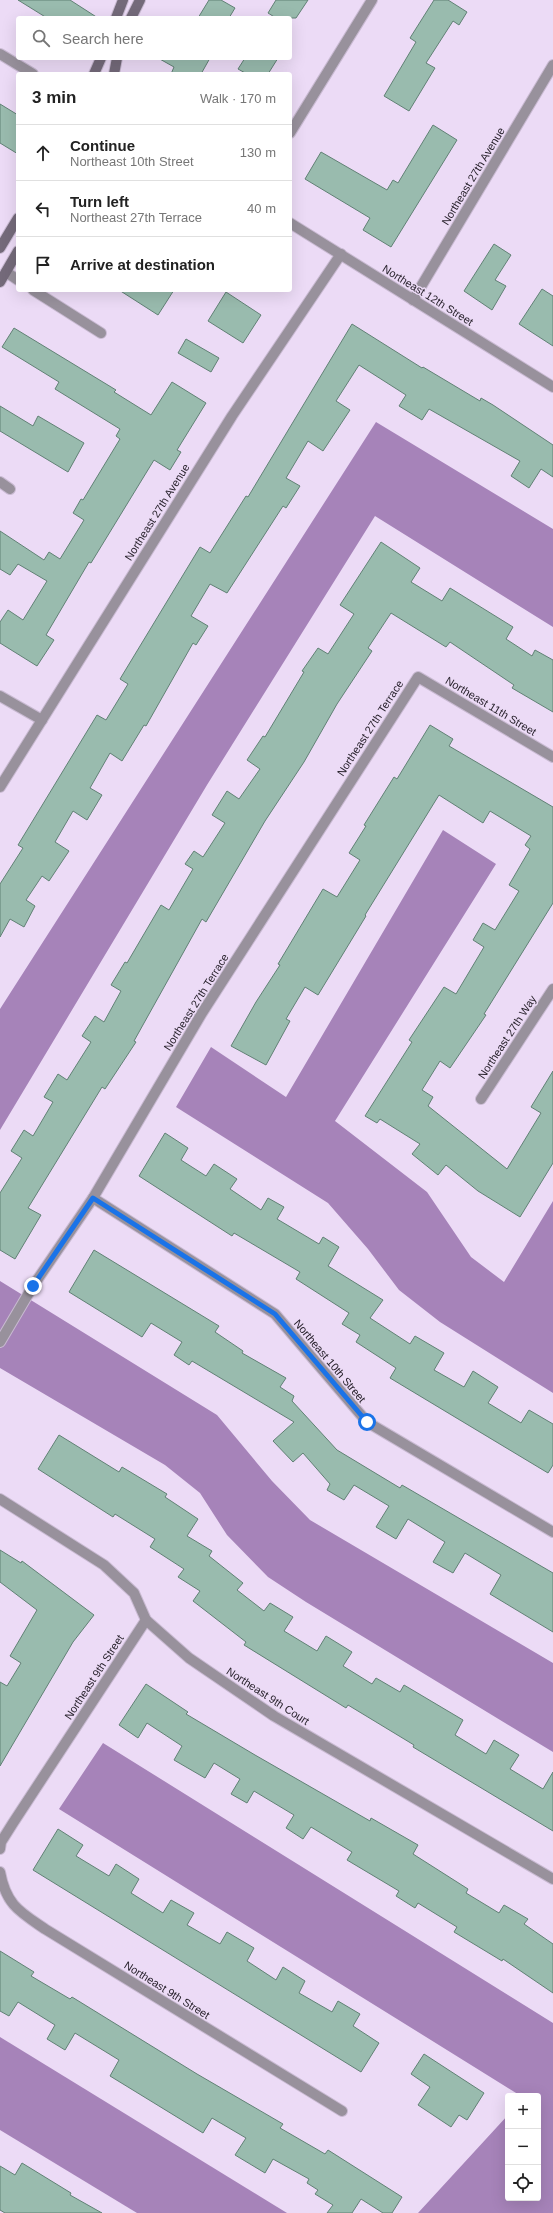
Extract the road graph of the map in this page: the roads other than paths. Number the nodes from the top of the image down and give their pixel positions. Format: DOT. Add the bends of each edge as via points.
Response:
graph roads {
  1 [pos="123,0"];
  2 [pos="140,0"];
  3 [pos="372,0"];
  4 [pos="117,16"];
  5 [pos="132,16"];
  6 [pos="0,54"];
  7 [pos="100,60"];
  8 [pos="117,60"];
  9 [pos="553,65"];
  10 [pos="31,72"];
  11 [pos="95,72"];
  12 [pos="114,72"];
  13 [pos="292,130"];
  14 [pos="16,221"];
  15 [pos="292,224"];
  16 [pos="0,248"];
  17 [pos="16,254"];
  18 [pos="341,254"];
  19 [pos="6,272"];
  20 [pos="16,279"];
  21 [pos="0,282"];
  22 [pos="37,292"];
  23 [pos="413,300"];
  24 [pos="101,333"];
  25 [pos="553,387"];
  26 [pos="0,482"];
  27 [pos="10,489"];
  28 [pos="418,676"];
  29 [pos="0,696"];
  30 [pos="42,720"];
  31 [pos="553,756"];
  32 [pos="0,787"];
  33 [pos="553,989"];
  34 [pos="481,1099"];
  35 [pos="93,1198"];
  36 [pos="0,1342"];
  37 [pos="0,1499"];
  38 [pos="553,1532"];
  39 [pos="146,1620"];
  40 [pos="0,1849"];
  41 [pos="0,1872"];
  42 [pos="553,1879"];
  43 [pos="342,2111"];
  1 -- 4 [label="street"];
  2 -- 5 [label="street"];
  3 -- 13 [label="street"];
  6 -- 10 [label="street"];
  7 -- 11 [label="street"];
  8 -- 12 [label="street"];
  9 -- 23 [label="street, Northeast 27th Avenue"];
  14 -- 16 [label="street"];
  15 -- 18 [label="street, Northeast 12th Street"];
  17 -- 19 [label="street"];
  18 -- 23 [label="street, Northeast 12th Street"];
  18 -- 30 [label="street, Northeast 27th Avenue" via="232,416"];
  19 -- 20 [label="street"];
  19 -- 21 [label="street"];
  22 -- 24 [label="street"];
  23 -- 25 [label="street, Northeast 12th Street"];
  26 -- 27 [label="street"];
  28 -- 31 [label="street, Northeast 11th Street"];
  28 -- 35 [label="street, Northeast 27th Terrace" via="202,1013"];
  29 -- 30 [label="street"];
  30 -- 32 [label="street, Northeast 27th Avenue"];
  33 -- 34 [label="street, Northeast 27th Way"];
  35 -- 36 [label="street, Northeast 27th Terrace" via="33,1286"];
  35 -- 38 [label="street, Northeast 10th Street" via="275,1314 367,1422"];
  37 -- 39 [label="street, Northeast 9th Court" via="104,1565 134,1593"];
  39 -- 40 [label="street, Northeast 9th Street" via="13,1823 1,1842"];
  39 -- 42 [label="street, Northeast 9th Court" via="189,1658 274,1716"];
  41 -- 43 [label="street, Northeast 9th Street" via="2,1886 15,1909"];
}
